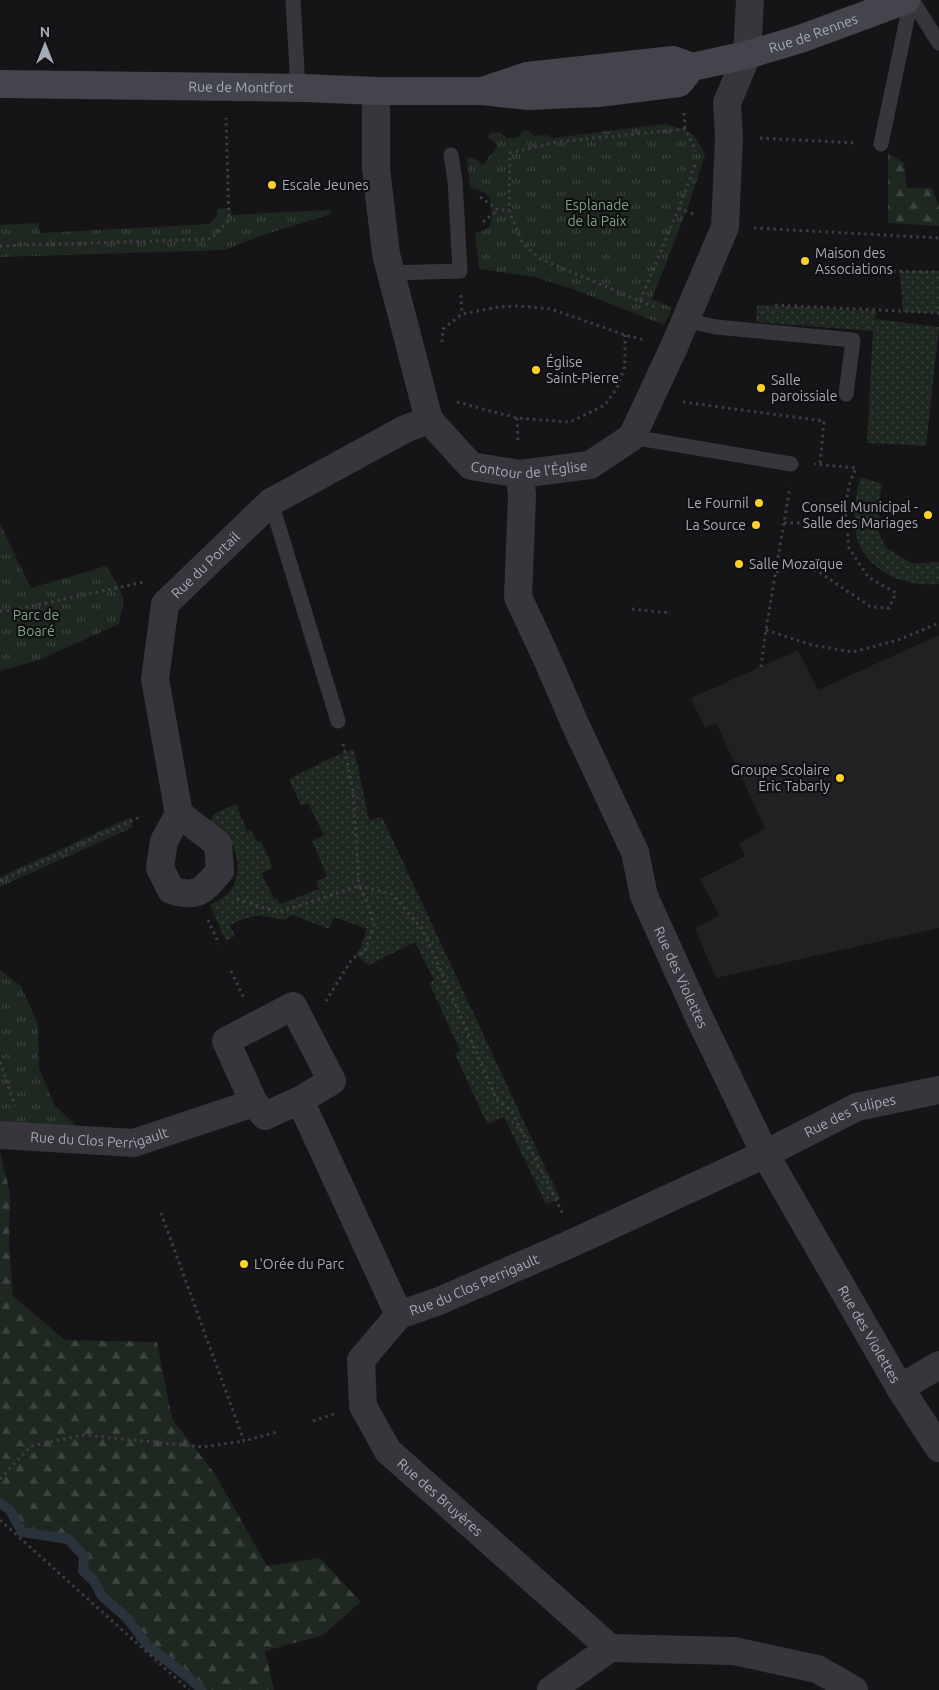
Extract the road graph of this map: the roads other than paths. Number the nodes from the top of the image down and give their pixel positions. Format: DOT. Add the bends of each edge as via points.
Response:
graph roads {
  1 [pos="294,0"];
  2 [pos="750,0"];
  3 [pos="906,0"];
  4 [pos="911,0"];
  5 [pos="939,43"];
  6 [pos="747,55"];
  7 [pos="0,84"];
  8 [pos="298,88"];
  9 [pos="376,91"];
  10 [pos="880,144"];
  11 [pos="451,155"];
  12 [pos="390,273"];
  13 [pos="685,320"];
  14 [pos="846,394"];
  15 [pos="429,420"];
  16 [pos="632,437"];
  17 [pos="791,464"];
  18 [pos="520,474"];
  19 [pos="271,502"];
  20 [pos="338,721"];
  21 [pos="177,806"];
  22 [pos="939,1090"];
  23 [pos="300,1100"];
  24 [pos="254,1103"];
  25 [pos="12,1136"];
  26 [pos="765,1154"];
  27 [pos="399,1315"];
  28 [pos="939,1366"];
  29 [pos="900,1388"];
  30 [pos="937,1441"];
  31 [pos="610,1648"];
  32 [pos="551,1690"];
  33 [pos="854,1690"];
  1 -- 8 [label="lane"];
  2 -- 6 [label="street"];
  3 -- 6 [label="main road, Rue de Rennes"];
  4 -- 5 [label="lane"];
  4 -- 10 [label="lane"];
  6 -- 9 [label="main road, Rue de Montfort" via="692,67 679,83 598,92 528,96 482,91"];
  6 -- 13 [label="street" via="727,103 729,137 725,227"];
  7 -- 8 [label="main road, Rue de Montfort"];
  8 -- 9 [label="main road, Rue de Montfort"];
  9 -- 12 [label="street, Contour de l'Église" via="376,168"];
  11 -- 12 [label="lane" via="460,271"];
  12 -- 15 [label="street, Contour de l'Église"];
  13 -- 14 [label="lane" via="716,327 853,340"];
  13 -- 16 [label="street"];
  15 -- 18 [label="street, Contour de l'Église" via="471,466"];
  15 -- 19 [label="street, Rue du Portail"];
  16 -- 17 [label="lane"];
  16 -- 18 [label="street, Contour de l'Église" via="590,465"];
  18 -- 26 [label="street, Rue des Violettes" via="518,597 635,852 644,896"];
  19 -- 20 [label="lane"];
  19 -- 21 [label="street, Rue du Portail" via="165,604 154,679"];
  22 -- 26 [label="street, Rue des Tulipes" via="857,1107"];
  23 -- 24 [label="street" via="265,1116"];
  23 -- 24 [label="street" via="332,1081 293,1006 226,1042"];
  23 -- 27 [label="street, Rue du Clos Perrigault"];
  24 -- 25 [label="street, Rue du Clos Perrigault" via="134,1143"];
  26 -- 27 [label="street, Rue du Clos Perrigault" via="439,1301"];
  26 -- 29 [label="street, Rue des Violettes"];
  27 -- 31 [label="street, Rue des Bruyères" via="362,1360 362,1406 388,1451"];
  28 -- 29 [label="street"];
  29 -- 30 [label="street, Rue des Violettes"];
  31 -- 32 [label="street"];
  31 -- 33 [label="street" via="734,1651 818,1669"];
}
